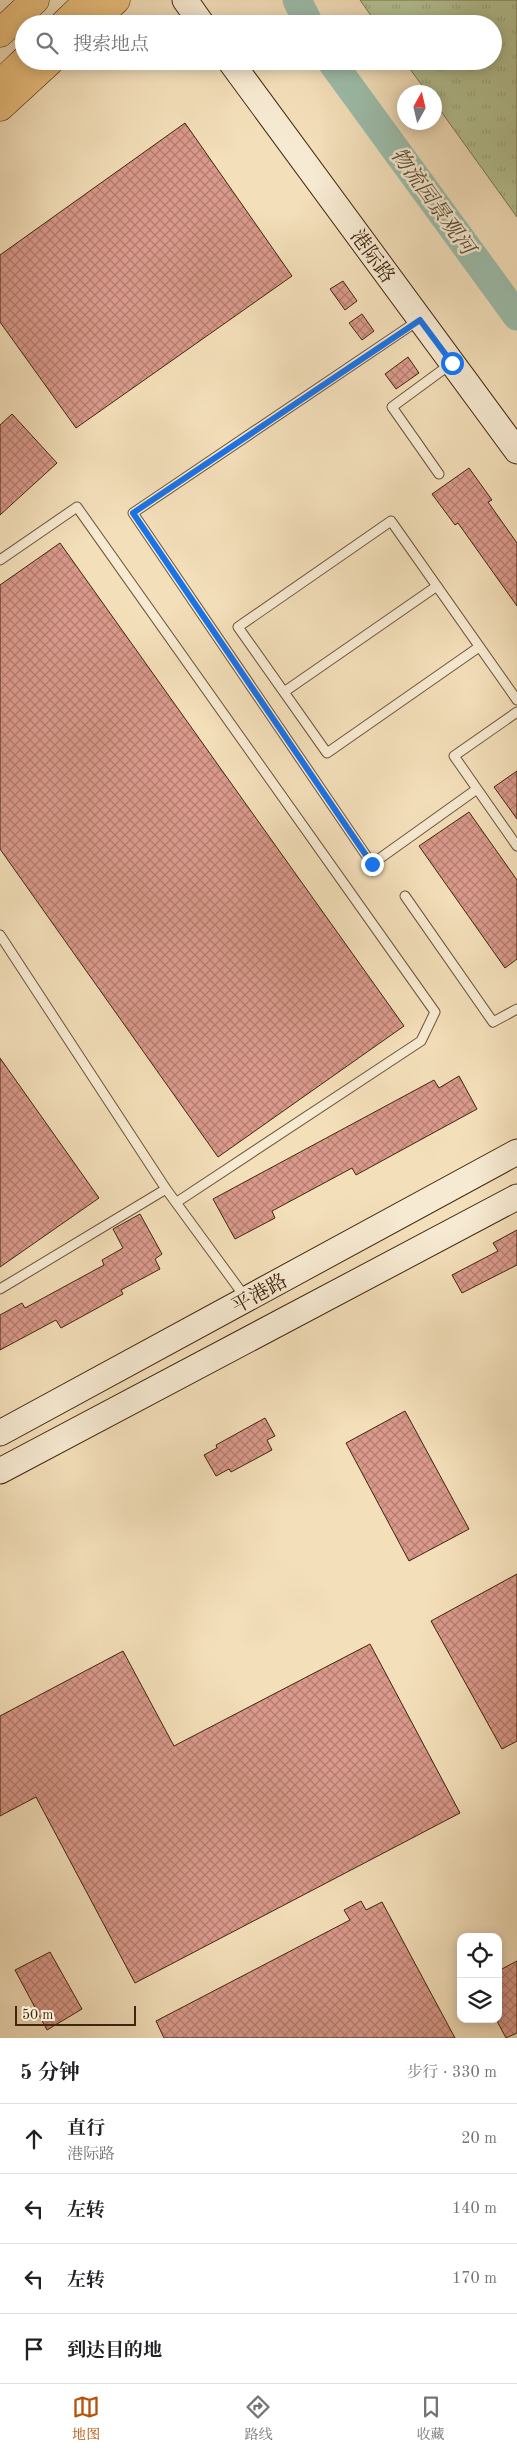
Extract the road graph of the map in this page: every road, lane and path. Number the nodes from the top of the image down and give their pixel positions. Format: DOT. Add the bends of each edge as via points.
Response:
graph roads {
  1 [pos="35,0"];
  2 [pos="89,0"];
  3 [pos="116,0"];
  4 [pos="185,0"];
  5 [pos="19,15"];
  6 [pos="73,15"];
  7 [pos="100,15"];
  8 [pos="196,15"];
  9 [pos="15,19"];
  10 [pos="0,33"];
  11 [pos="15,70"];
  12 [pos="40,70"];
  13 [pos="237,70"];
  14 [pos="0,84"];
  15 [pos="0,107"];
  16 [pos="420,320"];
  17 [pos="452,363"];
  18 [pos="517,451"];
  19 [pos="439,474"];
  20 [pos="0,560"];
  21 [pos="437,586"];
  22 [pos="480,647"];
  23 [pos="284,692"];
  24 [pos="517,700"];
  25 [pos="517,712"];
  26 [pos="477,789"];
  27 [pos="517,846"];
  28 [pos="405,896"];
  29 [pos="0,935"];
  30 [pos="517,1009"];
  31 [pos="517,1152"];
  32 [pos="166,1189"];
  33 [pos="517,1197"];
  34 [pos="177,1202"];
  35 [pos="0,1289"];
  36 [pos="247,1299"];
  37 [pos="0,1433"];
  38 [pos="0,1471"];
  1 -- 5 [label="main road"];
  2 -- 6 [label="main road"];
  3 -- 7 [label="main road"];
  4 -- 8 [label="street"];
  9 -- 10 [label="main road"];
  11 -- 14 [label="main road"];
  12 -- 15 [label="main road"];
  13 -- 16 [label="street, 港际路"];
  16 -- 17 [label="street, 港际路"];
  16 -- 26 [label="lane" via="133,513 372,864"];
  17 -- 18 [label="street, 港际路"];
  17 -- 19 [label="lane" via="392,407"];
  20 -- 34 [label="lane" via="77,508 435,1012 421,1041"];
  21 -- 22 [label="lane"];
  21 -- 23 [label="lane"];
  21 -- 23 [label="lane" via="391,521 238,628"];
  22 -- 23 [label="lane" via="327,753"];
  22 -- 24 [label="lane"];
  25 -- 26 [label="lane" via="454,756"];
  26 -- 27 [label="lane"];
  28 -- 30 [label="lane" via="493,1022"];
  29 -- 32 [label="lane"];
  31 -- 36 [label="street, 平港路"];
  32 -- 34 [label="lane"];
  32 -- 35 [label="lane"];
  33 -- 38 [label="street, 平港路"];
  34 -- 36 [label="lane"];
  36 -- 37 [label="street, 平港路"];
}
